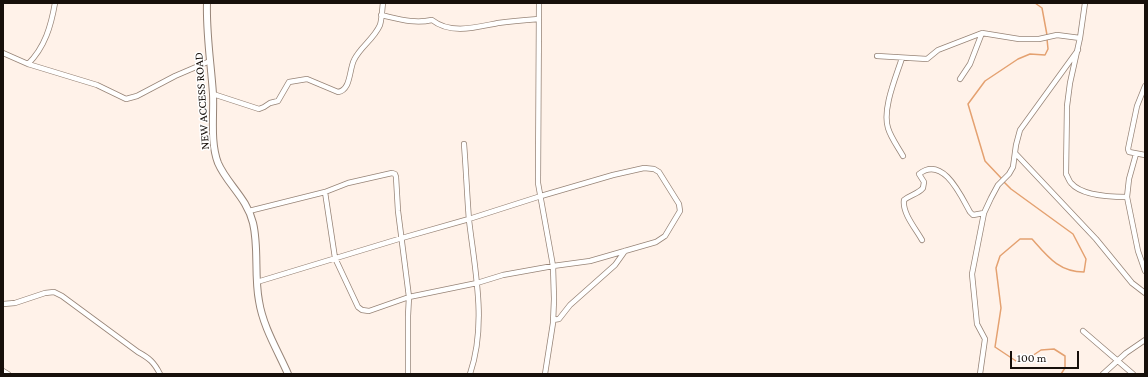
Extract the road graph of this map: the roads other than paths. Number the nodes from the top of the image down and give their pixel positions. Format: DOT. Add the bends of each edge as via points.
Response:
graph roads {
  1 [pos="55,3"];
  2 [pos="207,3"];
  3 [pos="383,3"];
  4 [pos="538,3"];
  5 [pos="1085,3"];
  6 [pos="382,15"];
  7 [pos="539,19"];
  8 [pos="982,33"];
  9 [pos="1080,38"];
  10 [pos="1078,50"];
  11 [pos="3,53"];
  12 [pos="877,56"];
  13 [pos="902,58"];
  14 [pos="210,61"];
  15 [pos="28,64"];
  16 [pos="960,79"];
  17 [pos="1145,86"];
  18 [pos="213,94"];
  19 [pos="464,144"];
  20 [pos="1014,154"];
  21 [pos="1136,154"];
  22 [pos="1145,155"];
  23 [pos="902,156"];
  24 [pos="325,192"];
  25 [pos="540,196"];
  26 [pos="1126,197"];
  27 [pos="249,211"];
  28 [pos="984,213"];
  29 [pos="469,219"];
  30 [pos="402,238"];
  31 [pos="922,240"];
  32 [pos="625,251"];
  33 [pos="335,258"];
  34 [pos="552,266"];
  35 [pos="1145,271"];
  36 [pos="257,282"];
  37 [pos="477,283"];
  38 [pos="1145,293"];
  39 [pos="409,297"];
  40 [pos="3,304"];
  41 [pos="553,320"];
  42 [pos="1083,331"];
  43 [pos="1145,340"];
  44 [pos="1118,360"];
  45 [pos="3,371"];
  46 [pos="286,373"];
  47 [pos="8,374"];
  48 [pos="160,374"];
  49 [pos="408,374"];
  50 [pos="470,374"];
  51 [pos="545,374"];
  52 [pos="980,374"];
  53 [pos="1103,374"];
  54 [pos="1133,374"];
  1 -- 15 [label="street" via="45,40"];
  2 -- 14 [label="main road, NEW ACCESS ROAD"];
  3 -- 6 [label="street"];
  4 -- 7 [label="street"];
  5 -- 9 [label="street"];
  6 -- 7 [label="street" via="405,21 432,20 438,25 467,29"];
  6 -- 18 [label="street" via="377,29 356,56 342,92 307,79 289,82 278,101 259,109"];
  7 -- 25 [label="street"];
  8 -- 9 [label="street" via="1019,39 1039,39 1057,35"];
  8 -- 13 [label="street" via="938,50 927,59"];
  8 -- 16 [label="street" via="970,64"];
  9 -- 10 [label="street"];
  10 -- 20 [label="street" via="1020,130"];
  10 -- 26 [label="street" via="1067,106 1066,174 1070,183 1083,191 1110,197"];
  11 -- 15 [label="street"];
  12 -- 13 [label="street"];
  13 -- 23 [label="street" via="889,100 886,120 888,130"];
  14 -- 15 [label="street" via="126,99 96,85"];
  14 -- 18 [label="main road, NEW ACCESS ROAD"];
  17 -- 21 [label="street" via="1137,106 1128,149 1129,152"];
  18 -- 27 [label="main road, NEW ACCESS ROAD" via="213,139 218,162"];
  19 -- 29 [label="street"];
  20 -- 28 [label="street" via="1009,174 998,185"];
  20 -- 38 [label="street" via="1096,239 1128,278"];
  21 -- 22 [label="street"];
  21 -- 26 [label="street"];
  24 -- 27 [label="street"];
  24 -- 30 [label="street" via="348,183 395,174"];
  24 -- 33 [label="street"];
  25 -- 29 [label="street"];
  25 -- 32 [label="street" via="644,168 659,172 679,204 680,211 665,236 656,242"];
  25 -- 34 [label="street"];
  26 -- 35 [label="street"];
  27 -- 36 [label="main road, NEW ACCESS ROAD" via="256,238"];
  28 -- 31 [label="street" via="973,215 943,172 931,169 920,172 924,188 904,200 903,204"];
  28 -- 52 [label="street" via="972,274 977,324 985,339"];
  29 -- 30 [label="street"];
  29 -- 37 [label="street"];
  30 -- 33 [label="street"];
  30 -- 39 [label="street"];
  32 -- 34 [label="street" via="590,261"];
  32 -- 41 [label="street" via="615,265 558,319"];
  33 -- 36 [label="street"];
  33 -- 39 [label="street" via="358,307 362,310 377,309"];
  34 -- 37 [label="street" via="503,275"];
  34 -- 41 [label="street"];
  36 -- 46 [label="main road, NEW ACCESS ROAD" via="259,302 266,326"];
  37 -- 39 [label="street"];
  37 -- 50 [label="street" via="478,344"];
  39 -- 49 [label="street"];
  40 -- 48 [label="street" via="54,292 148,358 156,365"];
  41 -- 51 [label="street"];
  42 -- 44 [label="street"];
  43 -- 44 [label="street"];
  44 -- 53 [label="street"];
  44 -- 54 [label="street"];
  45 -- 47 [label="street"];
}
